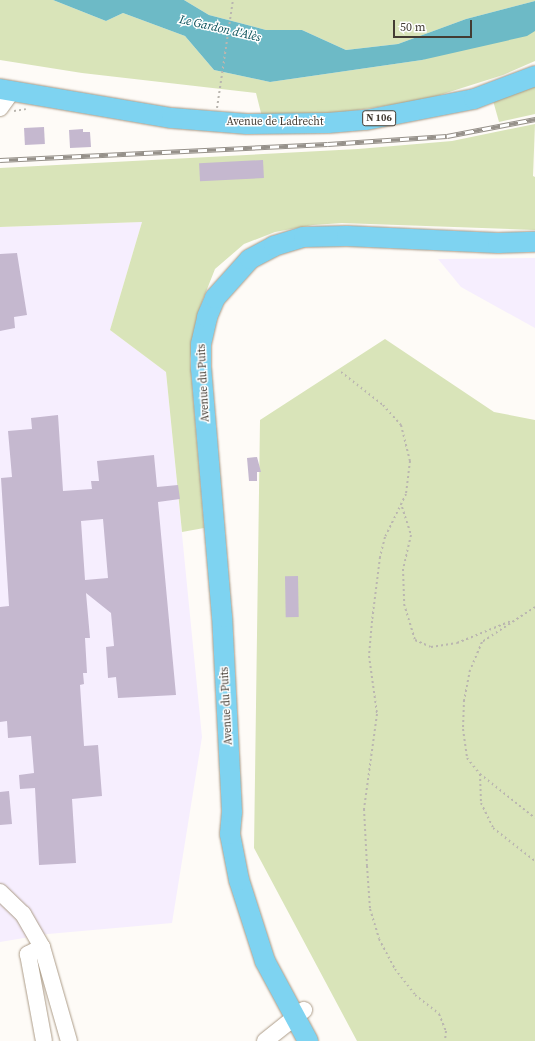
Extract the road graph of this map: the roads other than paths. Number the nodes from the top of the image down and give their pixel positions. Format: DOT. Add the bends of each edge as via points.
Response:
graph roads {
  1 [pos="535,76"];
  2 [pos="4,96"];
  3 [pos="535,242"];
  4 [pos="0,892"];
  5 [pos="42,947"];
  6 [pos="299,1013"];
  7 [pos="309,1039"];
  8 [pos="44,1041"];
  9 [pos="70,1041"];
  10 [pos="265,1041"];
  1 -- 2 [label="main road, Avenue de Ladrecht / N 106" via="474,99 366,120 328,123 216,122"];
  3 -- 6 [label="main road, Avenue du Puits" via="304,237 274,246 250,259 215,298 201,344 222,617 232,812 255,910"];
  4 -- 5 [label="street" via="23,914"];
  5 -- 8 [label="street" via="28,954"];
  5 -- 9 [label="street"];
  6 -- 7 [label="main road, Avenue du Puits"];
  6 -- 10 [label="street"];
}
